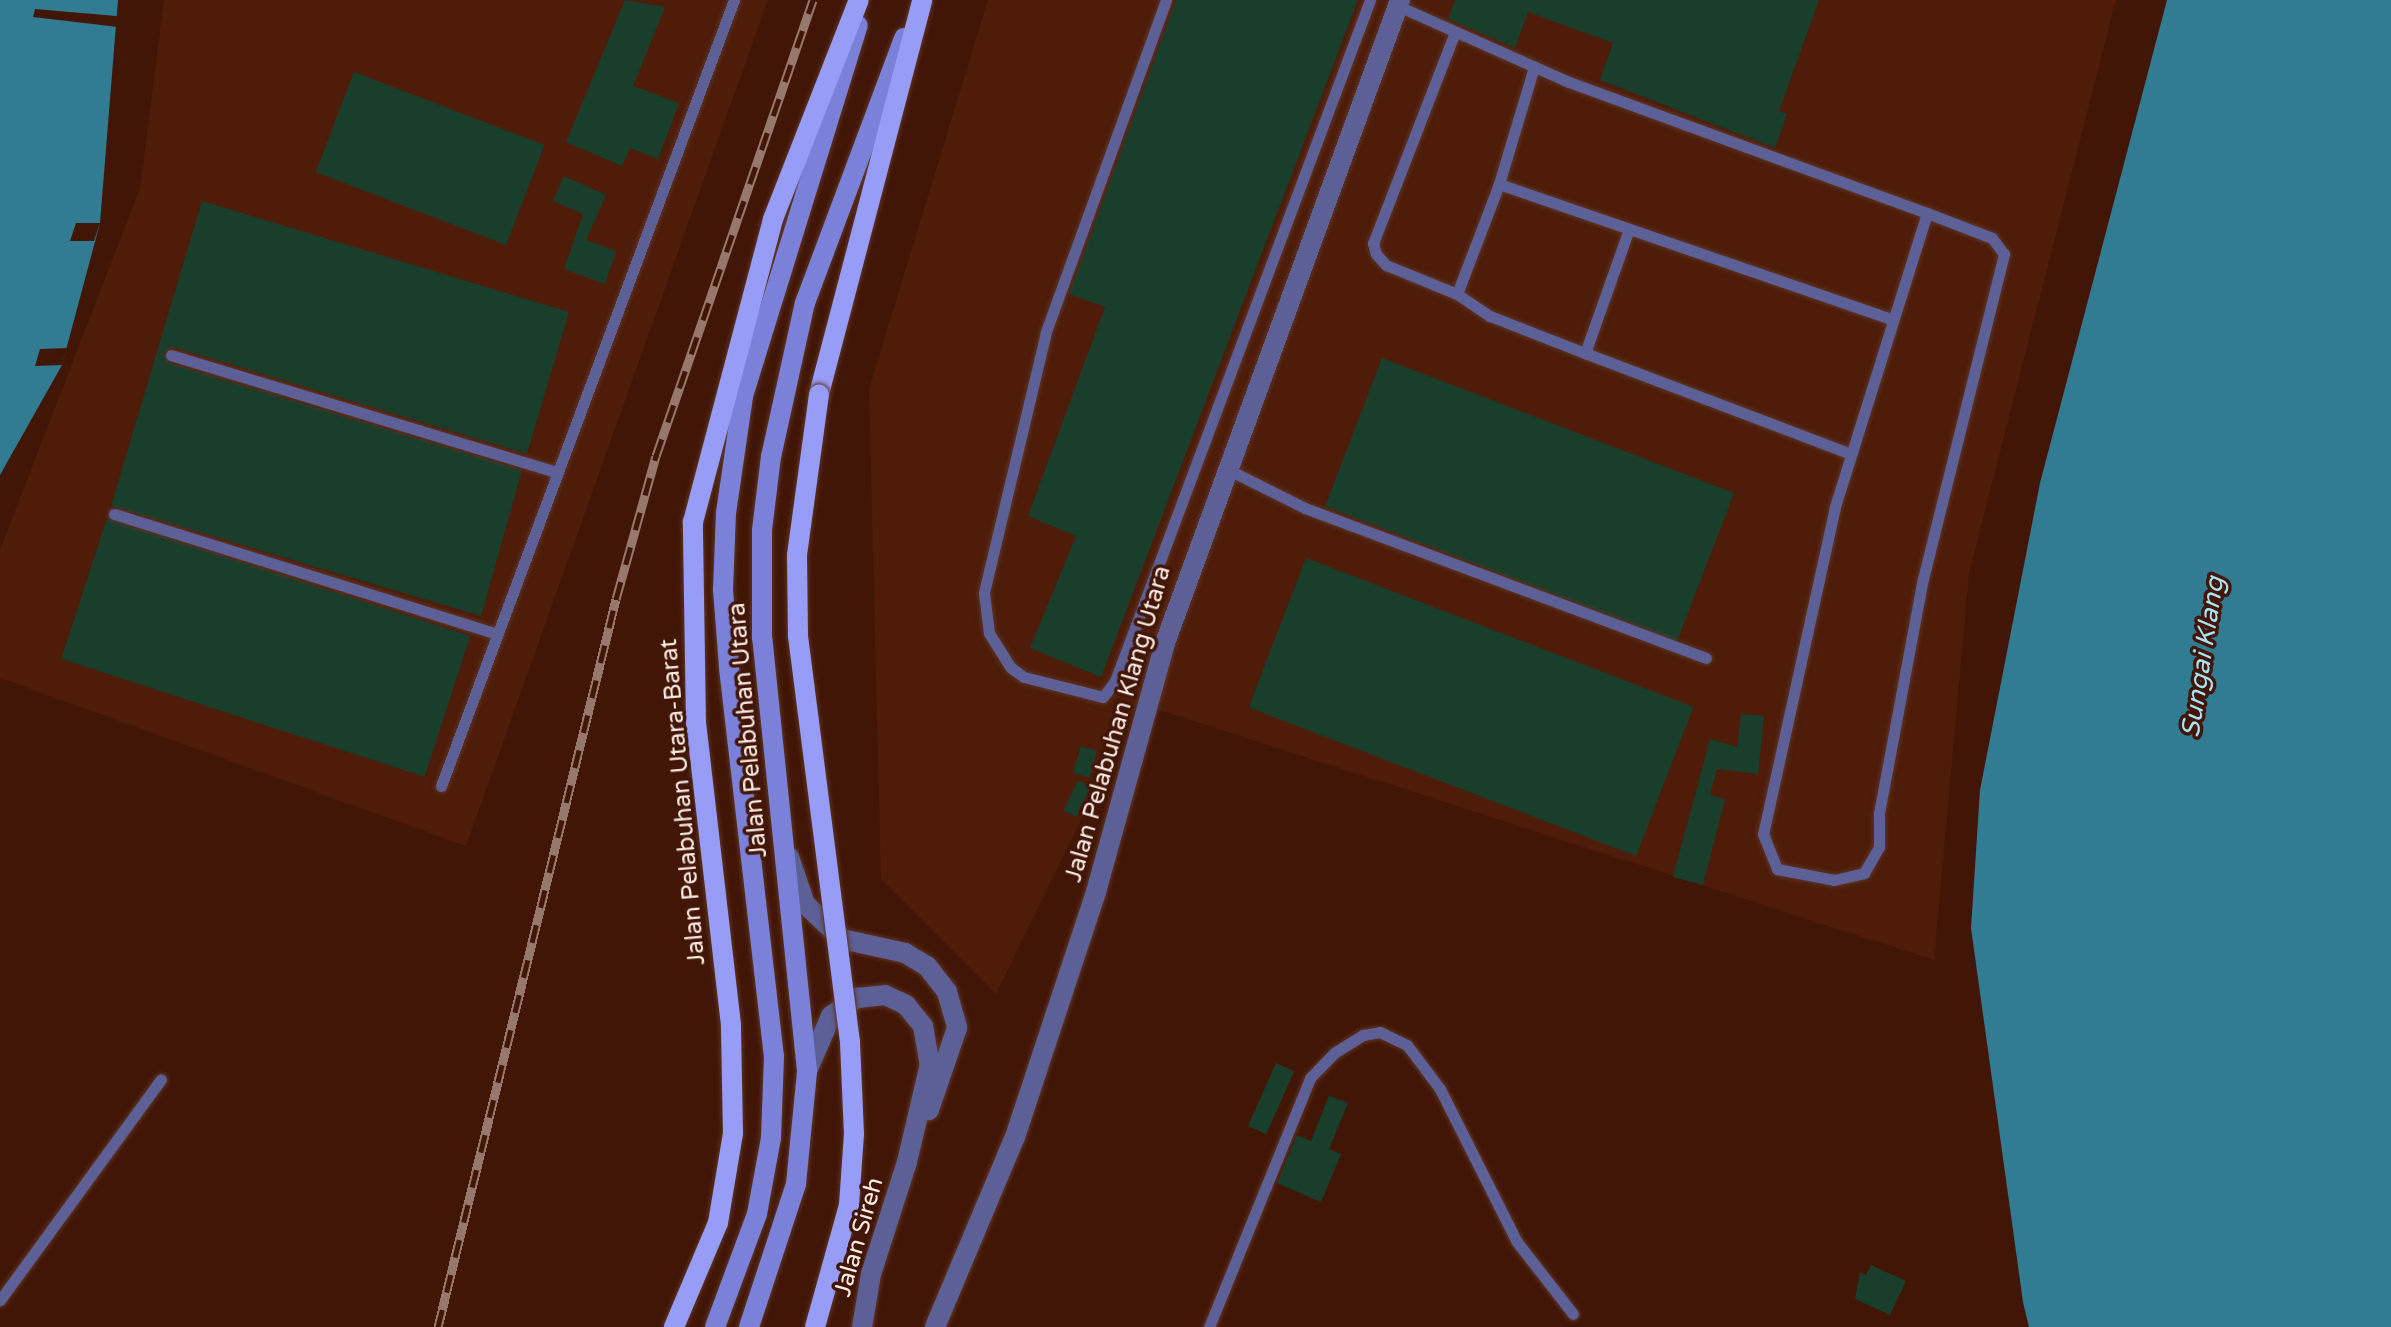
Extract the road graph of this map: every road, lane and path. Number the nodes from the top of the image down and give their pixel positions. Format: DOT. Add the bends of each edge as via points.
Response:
graph roads {
  1 [pos="734,0"];
  2 [pos="859,0"];
  3 [pos="866,0"];
  4 [pos="920,0"];
  5 [pos="1166,0"];
  6 [pos="1370,0"];
  7 [pos="1399,3"];
  8 [pos="1455,32"];
  9 [pos="1534,67"];
  10 [pos="1499,184"];
  11 [pos="1927,213"];
  12 [pos="1629,229"];
  13 [pos="1457,294"];
  14 [pos="1893,320"];
  15 [pos="1585,353"];
  16 [pos="171,355"];
  17 [pos="1851,454"];
  18 [pos="1227,469"];
  19 [pos="554,471"];
  20 [pos="114,514"];
  21 [pos="498,634"];
  22 [pos="1706,658"];
  23 [pos="441,786"];
  24 [pos="781,836"];
  25 [pos="807,1071"];
  26 [pos="161,1079"];
  27 [pos="907,1162"];
  28 [pos="0,1300"];
  29 [pos="1573,1314"];
  30 [pos="674,1327"];
  31 [pos="715,1327"];
  32 [pos="749,1327"];
  33 [pos="815,1327"];
  34 [pos="862,1327"];
  35 [pos="935,1327"];
  36 [pos="1209,1327"];
  1 -- 19 [label="lane"];
  2 -- 30 [label="main road, Jalan Pelabuhan Utara-Barat" via="773,219 693,522 696,724 731,1025 733,1133 718,1223"];
  3 -- 31 [label="main road, Jalan Pelabuhan Utara" via="743,396 726,513 723,590 729,666 774,1057 771,1138 757,1214"];
  4 -- 24 [label="main road, Jalan Pelabuhan Utara" via="805,303 771,457 762,530 762,639"];
  4 -- 33 [label="main road, bridge" via="819,394 797,555 798,636 850,1042 854,1134 849,1205"];
  5 -- 6 [label="lane" via="1046,332 984,593 989,633 1010,667 1024,677 1103,697 1115,681"];
  7 -- 8 [label="lane"];
  7 -- 18 [label="street, Jalan Pelabuhan Klang Utara"];
  8 -- 9 [label="lane"];
  8 -- 13 [label="lane" via="1373,243 1386,265"];
  9 -- 10 [label="lane"];
  9 -- 11 [label="lane"];
  10 -- 12 [label="lane"];
  10 -- 13 [label="lane"];
  11 -- 14 [label="lane"];
  11 -- 17 [label="lane" via="1992,238 2004,254 1923,579 1879,813 1879,847 1864,873 1834,880 1777,869 1763,834 1831,522"];
  12 -- 14 [label="lane"];
  12 -- 15 [label="lane"];
  13 -- 15 [label="lane" via="1490,316"];
  14 -- 17 [label="lane"];
  15 -- 17 [label="lane"];
  16 -- 19 [label="lane"];
  18 -- 22 [label="lane" via="1305,508"];
  18 -- 35 [label="street, Jalan Pelabuhan Klang Utara" via="1165,643 1096,892 1015,1137"];
  19 -- 21 [label="lane"];
  20 -- 21 [label="lane"];
  21 -- 23 [label="lane"];
  24 -- 25 [label="main road, Jalan Pelabuhan Utara"];
  24 -- 27 [label="street" via="805,904 823,922 842,939 916,960 947,992 957,1028 948,1065"];
  25 -- 27 [label="street" via="831,1016 857,998 885,995 906,1005 923,1026 930,1064"];
  25 -- 32 [label="main road, Jalan Pelabuhan Utara" via="796,1184"];
  26 -- 28 [label="lane"];
  27 -- 34 [label="street, Jalan Sireh" via="871,1274"];
  29 -- 36 [label="lane" via="1517,1242 1440,1089 1407,1045 1380,1032 1363,1035 1334,1053 1310,1078"];
}
